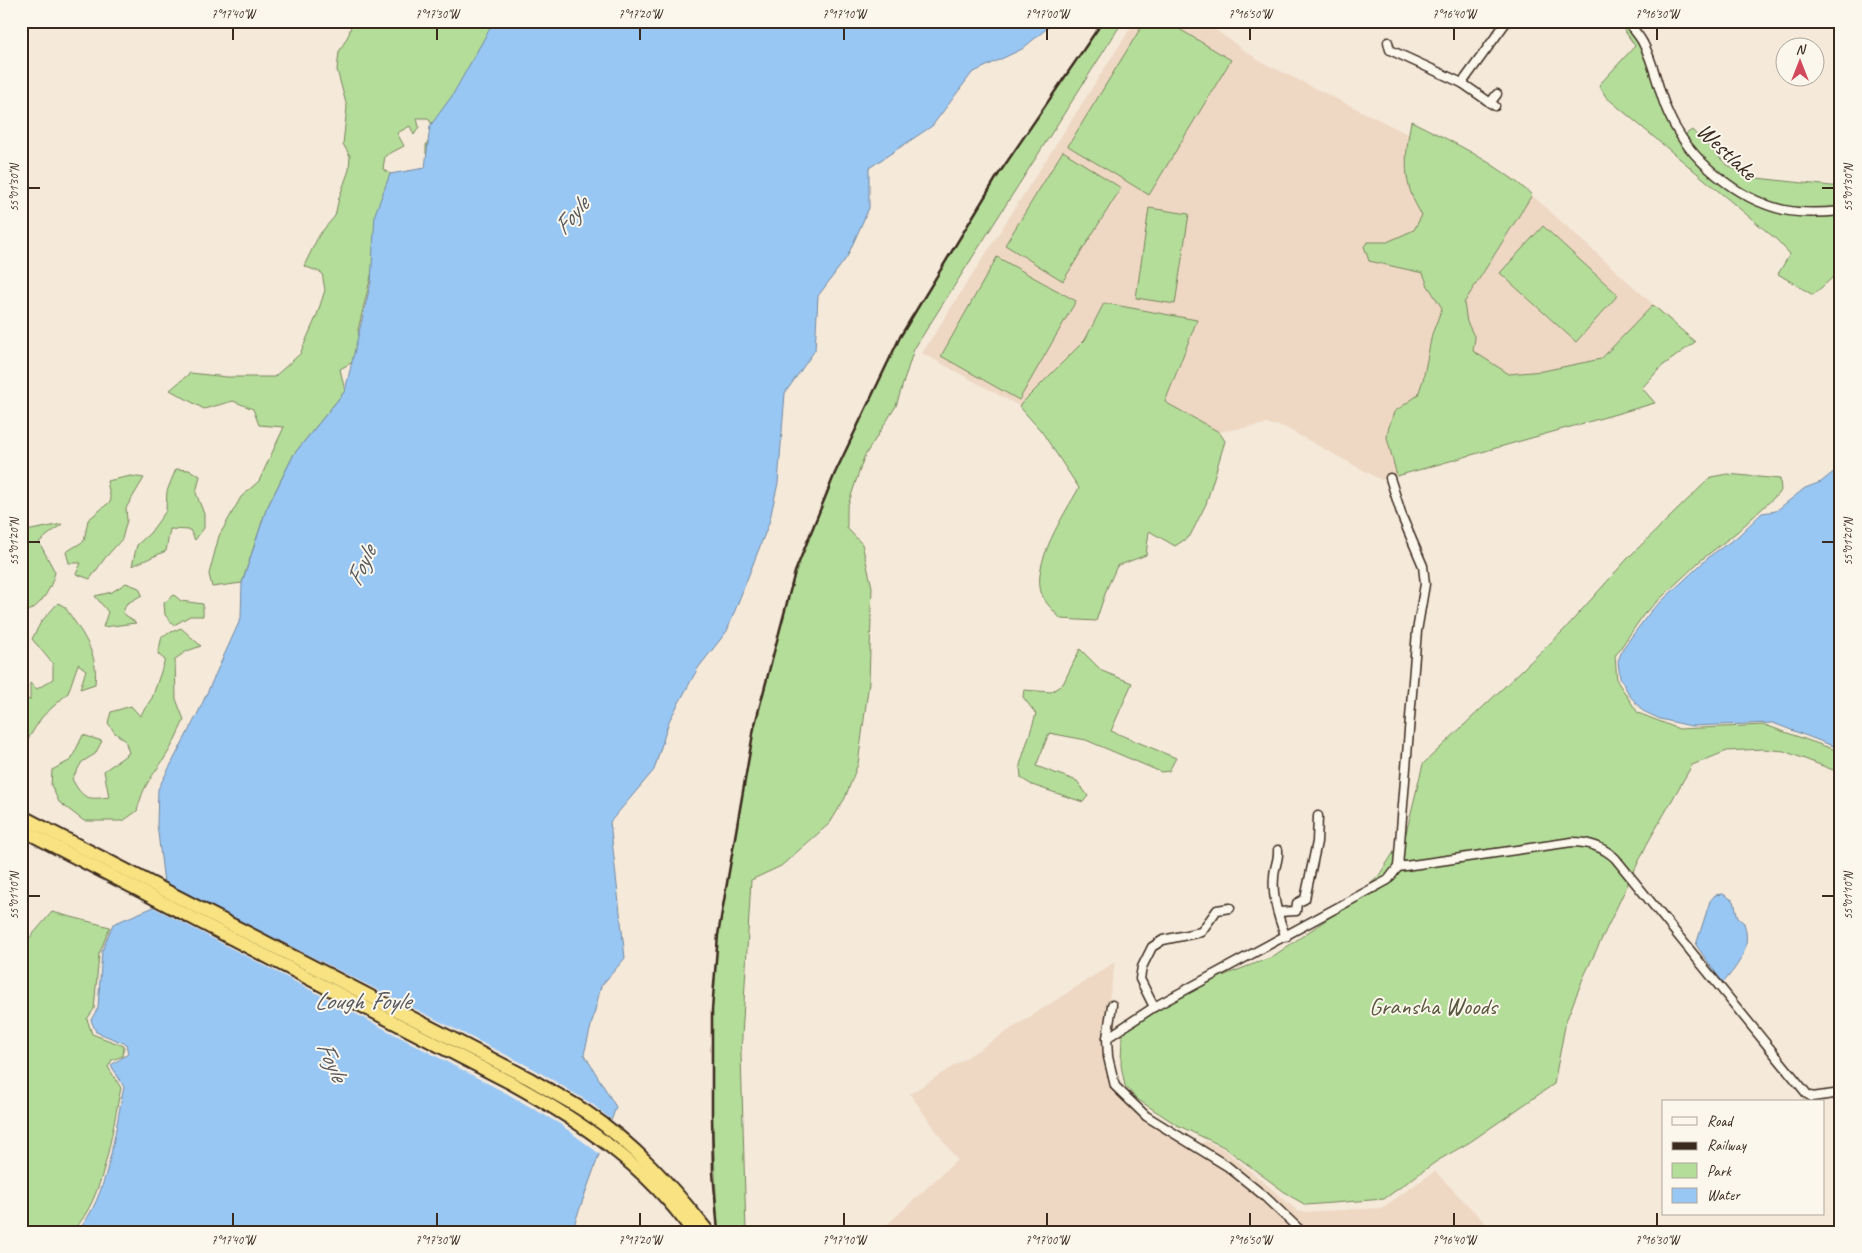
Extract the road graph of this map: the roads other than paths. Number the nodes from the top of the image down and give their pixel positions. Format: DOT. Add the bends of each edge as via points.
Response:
graph roads {
  1 [pos="1507,21"];
  2 [pos="1627,21"];
  3 [pos="1382,54"];
  4 [pos="1462,83"];
  5 [pos="1497,94"];
  6 [pos="1841,211"];
  7 [pos="1390,478"];
  8 [pos="21,816"];
  9 [pos="1318,816"];
  10 [pos="21,829"];
  11 [pos="1278,850"];
  12 [pos="1398,867"];
  13 [pos="1230,908"];
  14 [pos="1279,912"];
  15 [pos="1286,937"];
  16 [pos="1112,1005"];
  17 [pos="1154,1007"];
  18 [pos="1107,1038"];
  19 [pos="1841,1093"];
  20 [pos="693,1232"];
  21 [pos="708,1232"];
  22 [pos="1302,1232"];
  1 -- 4 [label="street"];
  2 -- 6 [label="street, Westlake" via="1643,43 1674,125 1701,160 1732,187 1752,199 1783,210 1815,214"];
  3 -- 4 [label="street" via="1389,46"];
  4 -- 5 [label="street" via="1492,105"];
  7 -- 12 [label="street" via="1403,519 1424,566 1425,584 1417,631"];
  8 -- 21 [label="highway" via="521,1075 586,1112 649,1163"];
  9 -- 14 [label="street" via="1317,842 1305,899 1297,903 1296,911"];
  10 -- 20 [label="highway" via="568,1114 637,1168"];
  11 -- 14 [label="street" via="1273,879"];
  12 -- 15 [label="street" via="1388,880"];
  12 -- 19 [label="street" via="1572,842 1604,850 1615,858 1807,1094 1812,1097"];
  13 -- 17 [label="street" via="1217,910 1201,932 1163,940 1152,947 1140,979"];
  14 -- 15 [label="street"];
  15 -- 17 [label="street"];
  16 -- 18 [label="street"];
  17 -- 18 [label="street"];
  18 -- 22 [label="street" via="1115,1086 1146,1116 1227,1166"];
}
